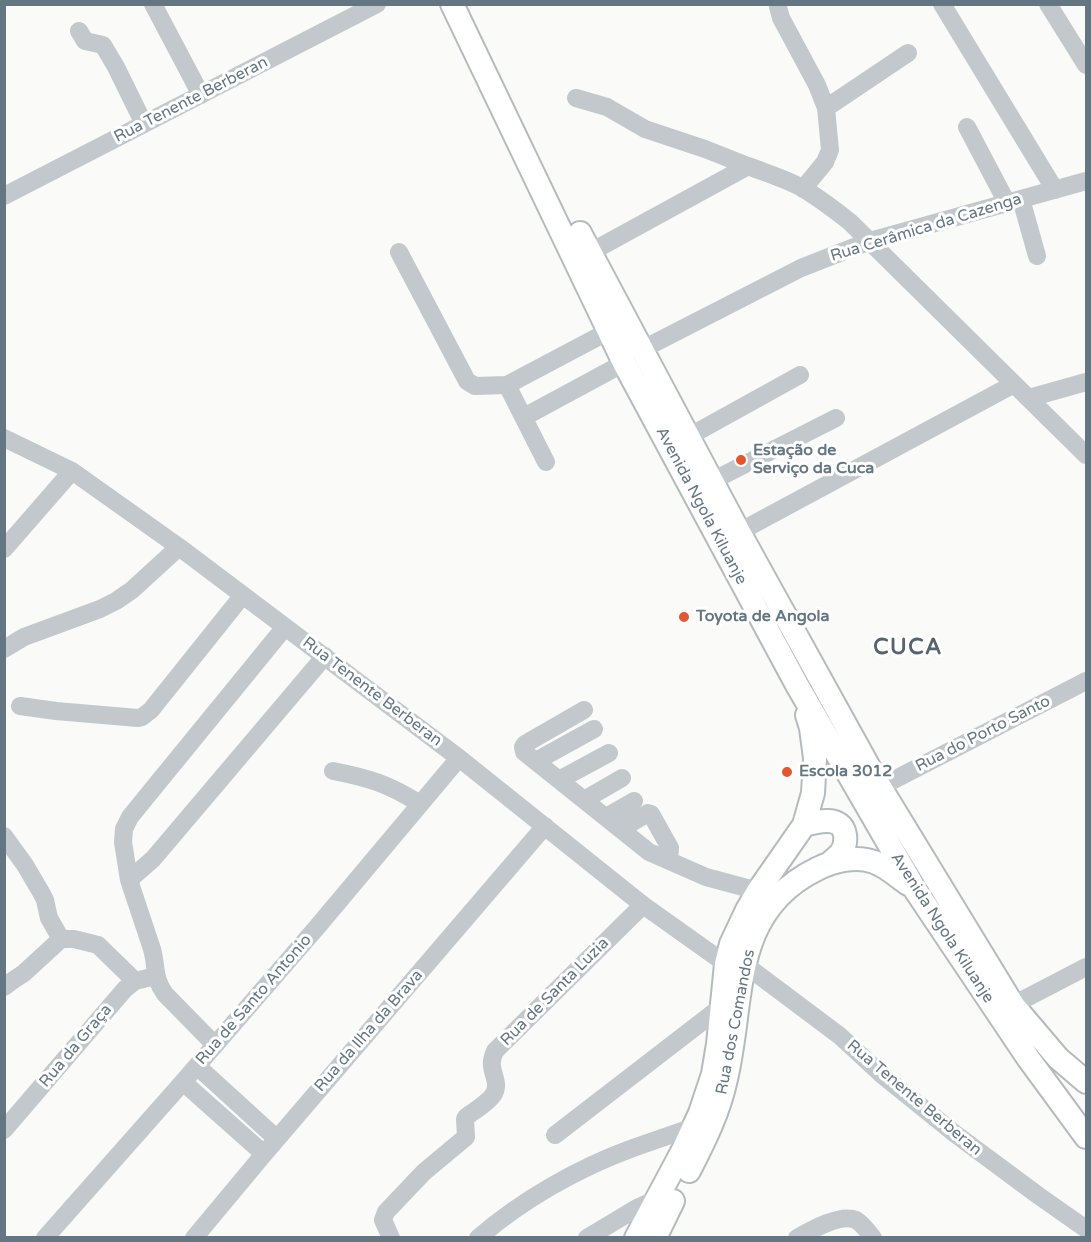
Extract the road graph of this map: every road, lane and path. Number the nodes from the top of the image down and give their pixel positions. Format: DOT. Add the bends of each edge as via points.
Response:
graph roads {
  1 [pos="153,4"];
  2 [pos="452,4"];
  3 [pos="470,4"];
  4 [pos="778,4"];
  5 [pos="942,4"];
  6 [pos="1048,4"];
  7 [pos="366,7"];
  8 [pos="79,30"];
  9 [pos="908,53"];
  10 [pos="1086,65"];
  11 [pos="201,95"];
  12 [pos="576,98"];
  13 [pos="826,108"];
  14 [pos="144,124"];
  15 [pos="967,127"];
  16 [pos="748,166"];
  17 [pos="1086,181"];
  18 [pos="803,189"];
  19 [pos="1055,190"];
  20 [pos="4,196"];
  21 [pos="1014,201"];
  22 [pos="870,241"];
  23 [pos="399,252"];
  24 [pos="589,253"];
  25 [pos="1037,256"];
  26 [pos="609,331"];
  27 [pos="633,357"];
  28 [pos="800,375"];
  29 [pos="1086,382"];
  30 [pos="1014,384"];
  31 [pos="507,385"];
  32 [pos="1029,398"];
  33 [pos="524,417"];
  34 [pos="836,418"];
  35 [pos="688,436"];
  36 [pos="4,438"];
  37 [pos="1086,455"];
  38 [pos="546,462"];
  39 [pos="72,471"];
  40 [pos="712,481"];
  41 [pos="739,532"];
  42 [pos="179,547"];
  43 [pos="4,549"];
  44 [pos="243,595"];
  45 [pos="285,627"];
  46 [pos="4,649"];
  47 [pos="325,656"];
  48 [pos="1086,681"];
  49 [pos="797,685"];
  50 [pos="20,706"];
  51 [pos="584,710"];
  52 [pos="594,729"];
  53 [pos="609,753"];
  54 [pos="459,758"];
  55 [pos="536,761"];
  56 [pos="333,771"];
  57 [pos="622,778"];
  58 [pos="560,780"];
  59 [pos="880,787"];
  60 [pos="584,800"];
  61 [pos="634,801"];
  62 [pos="420,804"];
  63 [pos="606,817"];
  64 [pos="804,825"];
  65 [pos="545,826"];
  66 [pos="621,829"];
  67 [pos="4,836"];
  68 [pos="669,861"];
  69 [pos="830,864"];
  70 [pos="129,880"];
  71 [pos="758,891"];
  72 [pos="916,891"];
  73 [pos="643,904"];
  74 [pos="60,939"];
  75 [pos="735,964"];
  76 [pos="1086,967"];
  77 [pos="156,976"];
  78 [pos="135,981"];
  79 [pos="4,987"];
  80 [pos="1013,1005"];
  81 [pos="721,1007"];
  82 [pos="215,1045"];
  83 [pos="197,1066"];
  84 [pos="183,1082"];
  85 [pos="1086,1082"];
  86 [pos="694,1127"];
  87 [pos="4,1130"];
  88 [pos="555,1135"];
  89 [pos="1086,1137"];
  90 [pos="277,1139"];
  91 [pos="264,1154"];
  92 [pos="657,1199"];
  93 [pos="1086,1229"];
  94 [pos="869,1232"];
  95 [pos="45,1238"];
  96 [pos="194,1238"];
  97 [pos="391,1238"];
  98 [pos="478,1238"];
  99 [pos="587,1238"];
  100 [pos="636,1238"];
  101 [pos="655,1238"];
  102 [pos="797,1238"];
  1 -- 11 [label="street"];
  2 -- 26 [label="main road, Avenida Ngola Kiluanje"];
  3 -- 24 [label="main road, Avenida Ngola Kiluanje"];
  4 -- 13 [label="street" via="781,18"];
  5 -- 19 [label="street"];
  6 -- 10 [label="street"];
  7 -- 11 [label="street, Rua Tenente Berberan"];
  8 -- 14 [label="street" via="86,41 103,45"];
  9 -- 13 [label="street"];
  11 -- 14 [label="street, Rua Tenente Berberan"];
  12 -- 16 [label="street" via="607,107 651,132"];
  13 -- 18 [label="street" via="830,150"];
  14 -- 20 [label="street, Rua Tenente Berberan"];
  15 -- 21 [label="street"];
  16 -- 18 [label="street"];
  16 -- 24 [label="street"];
  17 -- 19 [label="street, Rua Cerâmica da Cazenga"];
  18 -- 22 [label="street" via="832,207"];
  19 -- 21 [label="street, Rua Cerâmica da Cazenga"];
  21 -- 22 [label="street, Rua Cerâmica da Cazenga"];
  21 -- 25 [label="street"];
  22 -- 27 [label="street, Rua Cerâmica da Cazenga" via="801,268"];
  22 -- 30 [label="street"];
  23 -- 31 [label="street" via="467,381 475,386"];
  24 -- 27 [label="main road, Avenida Ngola Kiluanje"];
  26 -- 27 [label="main road, Avenida Ngola Kiluanje"];
  26 -- 31 [label="street"];
  27 -- 33 [label="street, Rua Cerâmica da Cazenga"];
  27 -- 35 [label="main road, Avenida Ngola Kiluanje"];
  27 -- 49 [label="main road, Avenida Ngola Kiluanje"];
  28 -- 35 [label="street"];
  29 -- 32 [label="street"];
  30 -- 32 [label="street"];
  30 -- 41 [label="street"];
  31 -- 33 [label="street"];
  32 -- 37 [label="street"];
  33 -- 38 [label="street"];
  34 -- 40 [label="street"];
  35 -- 40 [label="main road, Avenida Ngola Kiluanje"];
  36 -- 39 [label="street, Rua Tenente Berberan"];
  39 -- 42 [label="street, Rua Tenente Berberan"];
  39 -- 43 [label="street"];
  40 -- 41 [label="main road, Avenida Ngola Kiluanje"];
  41 -- 59 [label="main road, Avenida Ngola Kiluanje"];
  42 -- 44 [label="street, Rua Tenente Berberan"];
  42 -- 46 [label="street" via="116,601 24,637"];
  44 -- 45 [label="street, Rua Tenente Berberan"];
  44 -- 50 [label="street" via="142,717"];
  45 -- 47 [label="street, Rua Tenente Berberan"];
  45 -- 70 [label="street" via="130,817 123,842"];
  47 -- 54 [label="street, Rua Tenente Berberan"];
  47 -- 70 [label="street" via="153,859"];
  48 -- 59 [label="street, Rua do Porto Santo"];
  49 -- 64 [label="main road, Rua dos Comandos" via="811,728 815,758 813,793"];
  49 -- 72 [label="main road, Avenida Ngola Kiluanje"];
  51 -- 55 [label="street" via="525,744 524,752"];
  52 -- 55 [label="street"];
  53 -- 58 [label="street"];
  54 -- 62 [label="street, Rua de Santo Antonio"];
  54 -- 65 [label="street, Rua Tenente Berberan"];
  55 -- 58 [label="street"];
  56 -- 62 [label="street" via="385,784"];
  57 -- 60 [label="street"];
  58 -- 60 [label="street"];
  59 -- 80 [label="main road, Avenida Ngola Kiluanje"];
  60 -- 63 [label="street"];
  61 -- 63 [label="street"];
  62 -- 82 [label="street, Rua de Santo Antonio"];
  63 -- 66 [label="street"];
  64 -- 69 [label="main road" via="824,820 841,826 845,846"];
  64 -- 71 [label="main road, Rua dos Comandos"];
  65 -- 73 [label="street, Rua Tenente Berberan"];
  65 -- 90 [label="street, Rua da Ilha da Brava"];
  66 -- 68 [label="street" via="649,852"];
  66 -- 68 [label="street" via="651,814 670,848"];
  67 -- 74 [label="street" via="42,894"];
  68 -- 71 [label="street" via="706,878"];
  69 -- 72 [label="main road, Rua dos Comandos" via="851,859 874,862"];
  69 -- 75 [label="main road, Rua dos Comandos" via="784,890 771,904"];
  70 -- 77 [label="street" via="155,958"];
  71 -- 75 [label="main road, Rua dos Comandos" via="731,944"];
  72 -- 89 [label="main road, Avenida Ngola Kiluanje"];
  73 -- 75 [label="street, Rua Tenente Berberan"];
  73 -- 97 [label="street, Rua de Santa Luzia" via="495,1051 492,1066 496,1090 466,1117 466,1137 424,1172 386,1212 383,1220"];
  74 -- 78 [label="street" via="98,945"];
  74 -- 79 [label="street"];
  75 -- 81 [label="main road, Rua dos Comandos"];
  75 -- 93 [label="street, Rua Tenente Berberan" via="840,1036 954,1133"];
  75 -- 101 [label="main road, Rua dos Comandos" via="729,1067 719,1105 706,1139"];
  76 -- 80 [label="street"];
  77 -- 78 [label="street, Rua da Graça"];
  77 -- 82 [label="street" via="165,994"];
  78 -- 87 [label="street, Rua da Graça" via="124,988"];
  80 -- 85 [label="main road, Avenida Ngola Kiluanje" via="1058,1058"];
  81 -- 86 [label="main road, Rua dos Comandos" via="712,1074"];
  81 -- 88 [label="street"];
  82 -- 83 [label="street, Rua de Santo Antonio"];
  83 -- 84 [label="street, Rua de Santo Antonio"];
  83 -- 90 [label="street"];
  84 -- 91 [label="street"];
  84 -- 95 [label="street, Rua de Santo Antonio"];
  86 -- 92 [label="main road, Rua dos Comandos"];
  86 -- 98 [label="street" via="569,1176 511,1211"];
  90 -- 91 [label="street, Rua da Ilha da Brava"];
  91 -- 96 [label="street, Rua da Ilha da Brava"];
  92 -- 99 [label="street"];
  92 -- 100 [label="main road, Rua dos Comandos"];
  94 -- 102 [label="street" via="853,1219 838,1220"];
}
